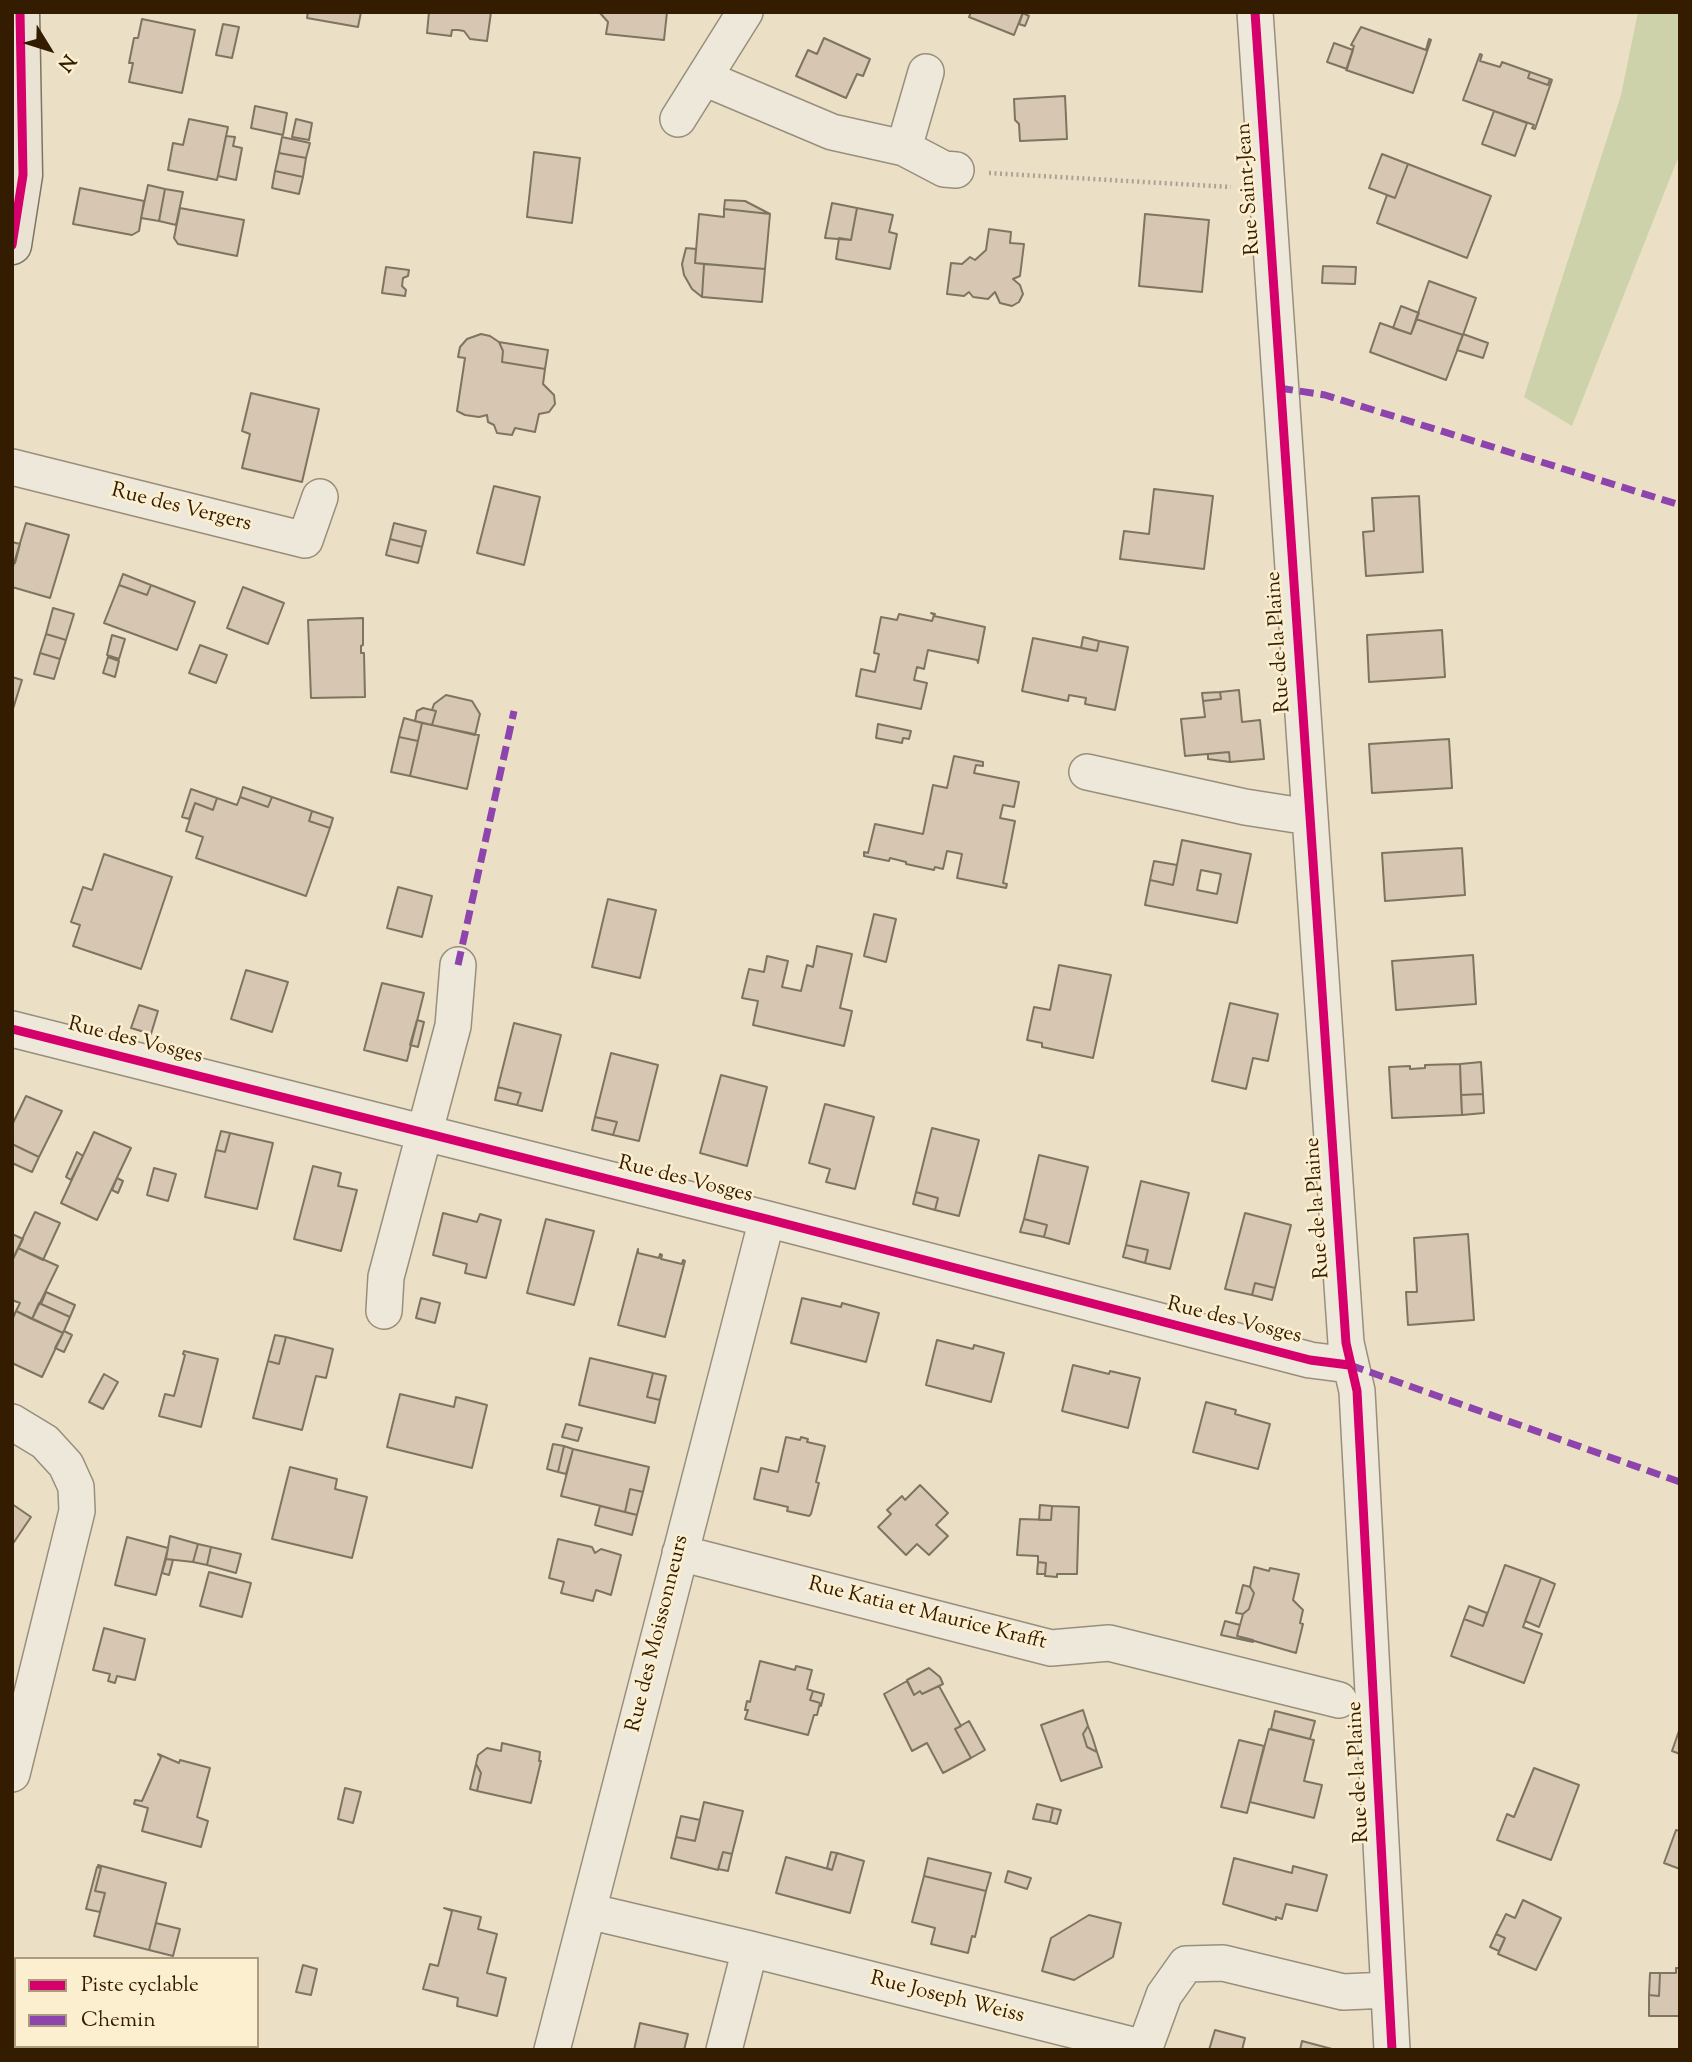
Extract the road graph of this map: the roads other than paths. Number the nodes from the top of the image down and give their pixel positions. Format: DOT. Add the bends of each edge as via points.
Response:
graph roads {
  1 [pos="20,12"];
  2 [pos="745,12"];
  3 [pos="1255,12"];
  4 [pos="926,72"];
  5 [pos="704,78"];
  6 [pos="678,119"];
  7 [pos="904,149"];
  8 [pos="956,170"];
  9 [pos="12,245"];
  10 [pos="1280,363"];
  11 [pos="12,467"];
  12 [pos="320,497"];
  13 [pos="1087,772"];
  14 [pos="1309,817"];
  15 [pos="458,965"];
  16 [pos="12,1030"];
  17 [pos="423,1133"];
  18 [pos="767,1219"];
  19 [pos="384,1311"];
  20 [pos="1349,1365"];
  21 [pos="12,1422"];
  22 [pos="680,1553"];
  23 [pos="1339,1700"];
  24 [pos="12,1774"];
  25 [pos="587,1911"];
  26 [pos="751,1949"];
  27 [pos="1388,1990"];
  28 [pos="1144,2049"];
  29 [pos="552,2050"];
  30 [pos="724,2050"];
  31 [pos="1392,2050"];
  1 -- 9 [label="main road" via="23,175"];
  2 -- 5 [label="street"];
  3 -- 10 [label="street, Rue Saint-Jean"];
  4 -- 7 [label="street"];
  5 -- 6 [label="street"];
  5 -- 7 [label="street" via="832,132"];
  7 -- 8 [label="street" via="944,169"];
  10 -- 14 [label="street, Rue de la Plaine"];
  11 -- 12 [label="street, Rue des Vergers" via="305,540"];
  13 -- 14 [label="street"];
  14 -- 20 [label="street, Rue de la Plaine"];
  15 -- 17 [label="street" via="453,1026"];
  16 -- 17 [label="street, Rue des Vosges"];
  17 -- 18 [label="street, Rue des Vosges"];
  17 -- 19 [label="street" via="386,1277"];
  18 -- 20 [label="street, Rue des Vosges" via="1310,1360"];
  18 -- 22 [label="street, Rue des Moissonneurs"];
  20 -- 27 [label="street, Rue de la Plaine" via="1358,1405"];
  21 -- 24 [label="street" via="45,1442 66,1465 76,1487 77,1511"];
  22 -- 23 [label="street, Rue Katia et Maurice Krafft" via="1051,1648 1109,1643"];
  22 -- 25 [label="street, Rue des Moissonneurs"];
  25 -- 26 [label="street, Rue Joseph Weiss"];
  25 -- 29 [label="street, Rue des Moissonneurs"];
  26 -- 28 [label="street, Rue Joseph Weiss"];
  26 -- 30 [label="street"];
  27 -- 28 [label="street" via="1343,1992 1223,1963 1186,1964 1164,1994"];
  27 -- 31 [label="street, Rue de la Plaine"];
}
